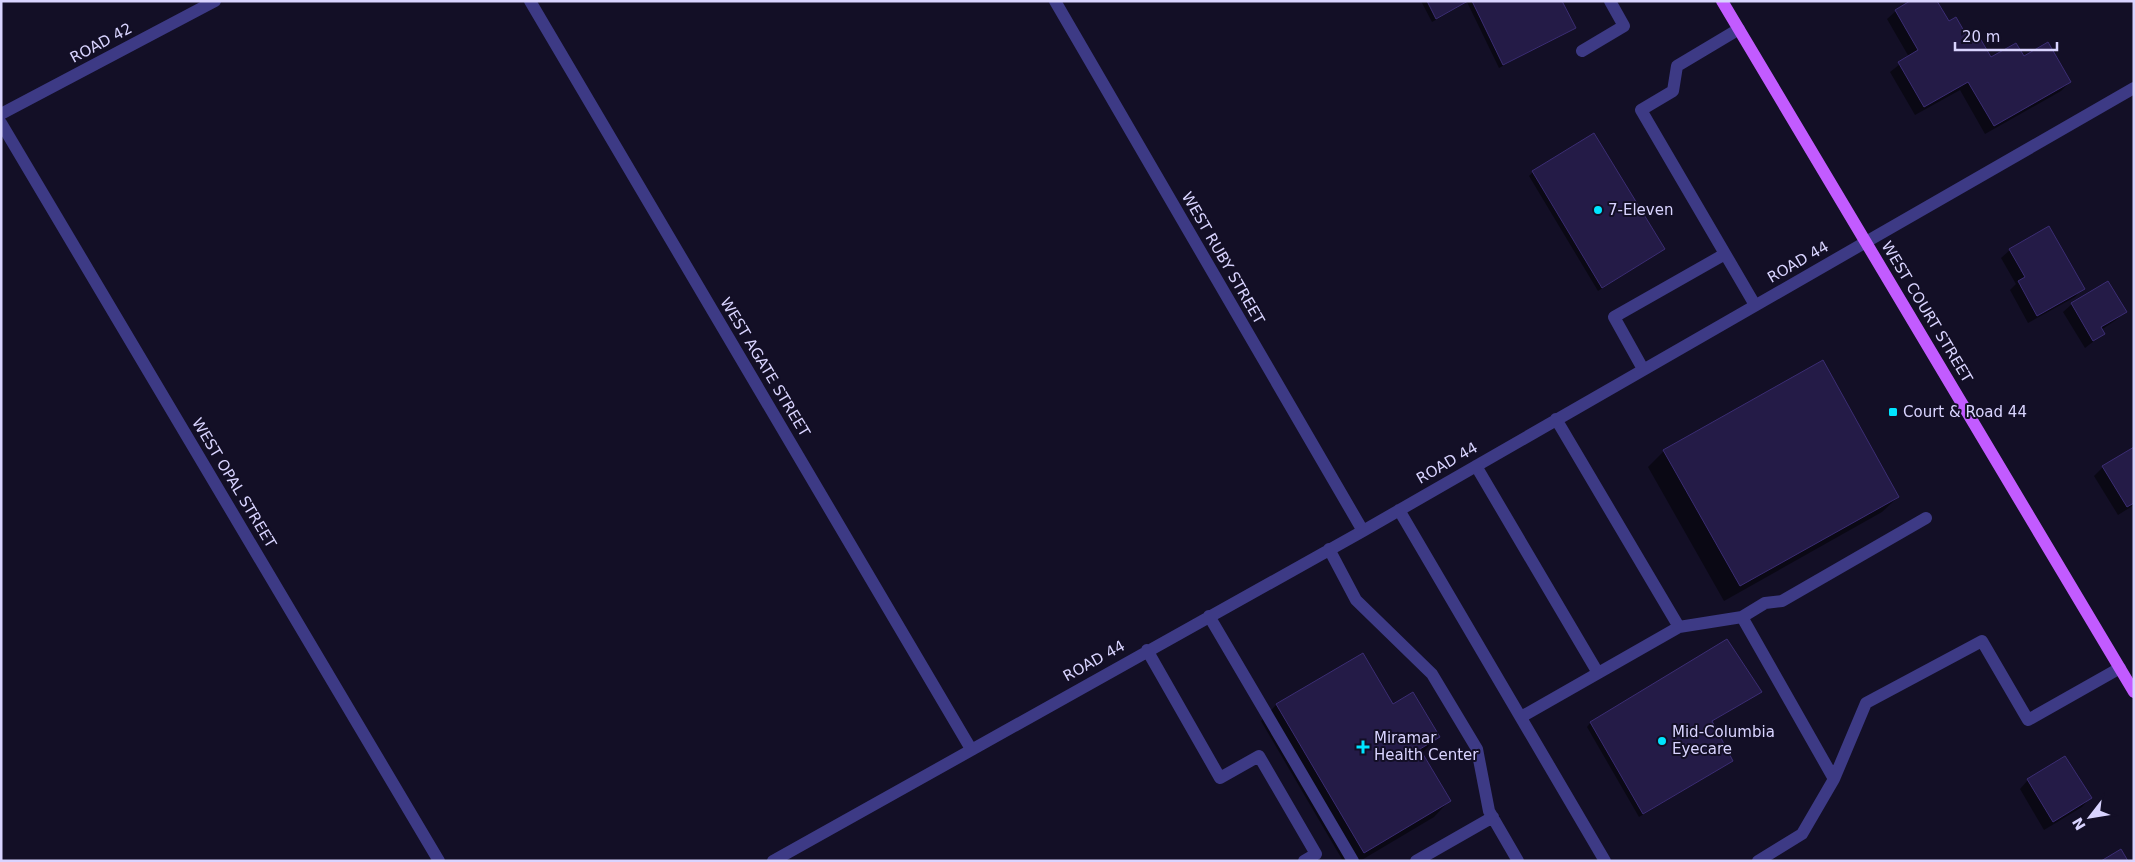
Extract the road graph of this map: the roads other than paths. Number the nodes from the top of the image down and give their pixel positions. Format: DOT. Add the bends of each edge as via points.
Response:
graph roads {
  1 [pos="215,1"];
  2 [pos="530,1"];
  3 [pos="1055,1"];
  4 [pos="1610,1"];
  5 [pos="1722,1"];
  6 [pos="1739,29"];
  7 [pos="1582,51"];
  8 [pos="2134,88"];
  9 [pos="1,114"];
  10 [pos="1,123"];
  11 [pos="1866,242"];
  12 [pos="1725,254"];
  13 [pos="1755,305"];
  14 [pos="1644,369"];
  15 [pos="1556,420"];
  16 [pos="1476,466"];
  17 [pos="1399,510"];
  18 [pos="1926,518"];
  19 [pos="1363,531"];
  20 [pos="1329,549"];
  21 [pos="1209,616"];
  22 [pos="1742,617"];
  23 [pos="1680,626"];
  24 [pos="1147,650"];
  25 [pos="2120,668"];
  26 [pos="1598,673"];
  27 [pos="2134,692"];
  28 [pos="1521,717"];
  29 [pos="971,749"];
  30 [pos="1834,779"];
  31 [pos="1493,817"];
  32 [pos="439,861"];
  33 [pos="773,861"];
  34 [pos="1304,861"];
  35 [pos="1353,861"];
  36 [pos="1416,861"];
  37 [pos="1518,861"];
  38 [pos="1605,861"];
  39 [pos="1758,861"];
  1 -- 9 [label="street, ROAD 42"];
  2 -- 29 [label="street, WEST AGATE STREET"];
  3 -- 19 [label="street, WEST RUBY STREET"];
  4 -- 7 [label="street" via="1624,26"];
  5 -- 6 [label="main road, WEST COURT STREET"];
  6 -- 11 [label="main road, WEST COURT STREET"];
  6 -- 12 [label="street" via="1677,66 1674,91 1641,110"];
  8 -- 11 [label="street, ROAD 44"];
  10 -- 32 [label="street, WEST OPAL STREET"];
  11 -- 13 [label="street, ROAD 44"];
  11 -- 25 [label="main road, WEST COURT STREET"];
  12 -- 13 [label="street"];
  12 -- 14 [label="street" via="1614,317"];
  13 -- 14 [label="street, ROAD 44"];
  14 -- 15 [label="street, ROAD 44"];
  15 -- 16 [label="street, ROAD 44"];
  15 -- 23 [label="street"];
  16 -- 17 [label="street, ROAD 44"];
  16 -- 26 [label="street"];
  17 -- 19 [label="street, ROAD 44"];
  17 -- 28 [label="street"];
  18 -- 22 [label="street" via="1782,601 1765,603"];
  19 -- 20 [label="street, ROAD 44"];
  20 -- 21 [label="street, ROAD 44"];
  20 -- 31 [label="street" via="1356,600 1432,674 1477,749"];
  21 -- 24 [label="street, ROAD 44"];
  21 -- 35 [label="street"];
  22 -- 23 [label="street"];
  22 -- 30 [label="street"];
  23 -- 26 [label="street"];
  24 -- 29 [label="street, ROAD 44"];
  24 -- 34 [label="street" via="1220,778 1259,756 1316,854"];
  25 -- 27 [label="main road, WEST COURT STREET"];
  25 -- 30 [label="street" via="2028,720 1982,640 1866,703"];
  26 -- 28 [label="street"];
  28 -- 38 [label="street"];
  29 -- 33 [label="street, ROAD 44"];
  30 -- 39 [label="street" via="1802,834"];
  31 -- 36 [label="street"];
  31 -- 37 [label="street"];
}
